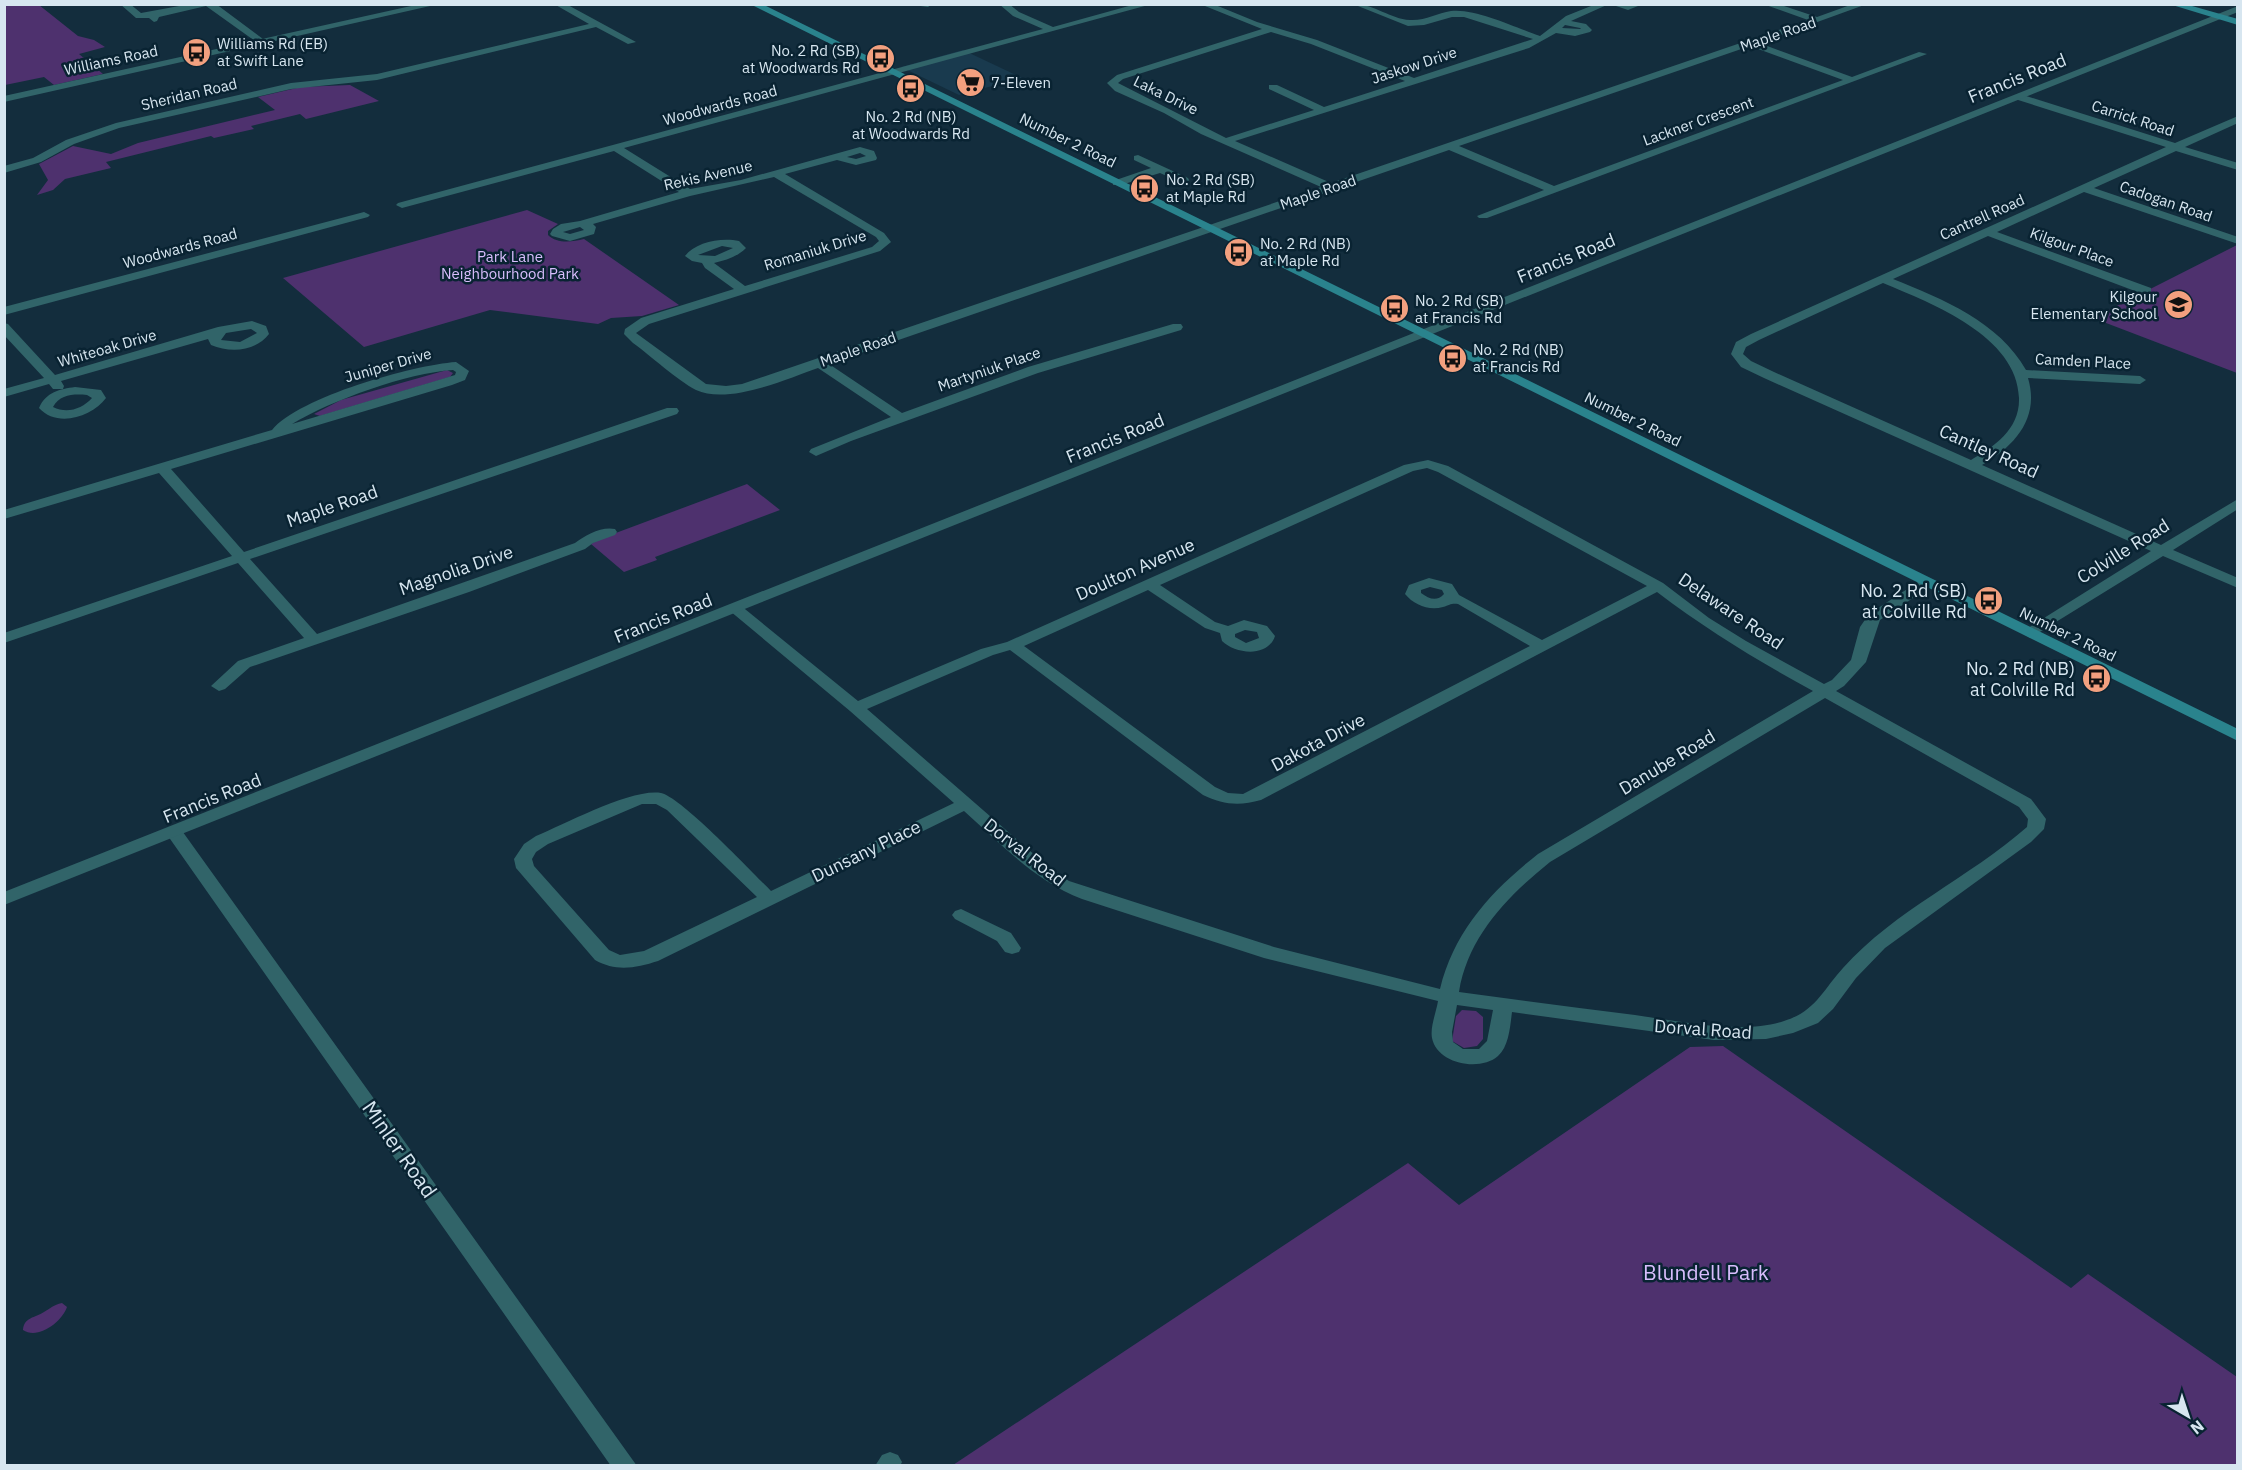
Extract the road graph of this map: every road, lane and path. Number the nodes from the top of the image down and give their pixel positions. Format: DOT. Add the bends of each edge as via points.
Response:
graph roads {
  1 [pos="124,4"];
  2 [pos="207,4"];
  3 [pos="435,4"];
  4 [pos="558,4"];
  5 [pos="754,4"];
  6 [pos="910,4"];
  7 [pos="928,4"];
  8 [pos="1003,4"];
  9 [pos="1148,4"];
  10 [pos="1204,4"];
  11 [pos="1357,4"];
  12 [pos="1574,4"];
  13 [pos="1605,4"];
  14 [pos="1614,4"];
  15 [pos="1639,4"];
  16 [pos="1767,4"];
  17 [pos="1863,4"];
  18 [pos="2173,4"];
  19 [pos="2238,9"];
  20 [pos="1588,10"];
  21 [pos="2218,17"];
  22 [pos="1817,20"];
  23 [pos="1562,22"];
  24 [pos="2238,22"];
  25 [pos="599,24"];
  26 [pos="1272,29"];
  27 [pos="1052,30"];
  28 [pos="1554,30"];
  29 [pos="1541,39"];
  30 [pos="262,42"];
  31 [pos="631,42"];
  32 [pos="1750,43"];
  33 [pos="1922,54"];
  34 [pos="895,74"];
  35 [pos="1852,80"];
  36 [pos="1413,81"];
  37 [pos="1273,87"];
  38 [pos="2019,97"];
  39 [pos="4,99"];
  40 [pos="1323,110"];
  41 [pos="2238,119"];
  42 [pos="51,141"];
  43 [pos="1226,141"];
  44 [pos="65,144"];
  45 [pos="1449,146"];
  46 [pos="2176,147"];
  47 [pos="616,148"];
  48 [pos="842,155"];
  49 [pos="1138,158"];
  50 [pos="2238,167"];
  51 [pos="1160,169"];
  52 [pos="4,170"];
  53 [pos="776,174"];
  54 [pos="1184,180"];
  55 [pos="1117,183"];
  56 [pos="1330,187"];
  57 [pos="2085,189"];
  58 [pos="1554,190"];
  59 [pos="688,193"];
  60 [pos="402,205"];
  61 [pos="364,215"];
  62 [pos="1483,216"];
  63 [pos="581,224"];
  64 [pos="1211,229"];
  65 [pos="1987,232"];
  66 [pos="2238,241"];
  67 [pos="707,260"];
  68 [pos="1882,279"];
  69 [pos="744,290"];
  70 [pos="2147,291"];
  71 [pos="4,311"];
  72 [pos="4,327"];
  73 [pos="1177,327"];
  74 [pos="614,328"];
  75 [pos="631,329"];
  76 [pos="217,333"];
  77 [pos="1425,334"];
  78 [pos="1740,345"];
  79 [pos="819,363"];
  80 [pos="2024,374"];
  81 [pos="2140,380"];
  82 [pos="53,381"];
  83 [pos="4,393"];
  84 [pos="65,393"];
  85 [pos="672,411"];
  86 [pos="901,418"];
  87 [pos="277,433"];
  88 [pos="816,452"];
  89 [pos="1428,464"];
  90 [pos="1972,465"];
  91 [pos="162,468"];
  92 [pos="2238,503"];
  93 [pos="4,515"];
  94 [pos="610,532"];
  95 [pos="2162,550"];
  96 [pos="240,557"];
  97 [pos="1926,583"];
  98 [pos="1149,584"];
  99 [pos="2238,584"];
  100 [pos="1658,586"];
  101 [pos="1451,597"];
  102 [pos="735,608"];
  103 [pos="1228,631"];
  104 [pos="2030,633"];
  105 [pos="4,638"];
  106 [pos="313,639"];
  107 [pos="1013,645"];
  108 [pos="1542,647"];
  109 [pos="219,686"];
  110 [pos="1823,692"];
  111 [pos="856,708"];
  112 [pos="2238,736"];
  113 [pos="965,804"];
  114 [pos="2037,819"];
  115 [pos="174,832"];
  116 [pos="768,898"];
  117 [pos="4,899"];
  118 [pos="961,915"];
  119 [pos="1012,948"];
  120 [pos="1447,997"];
  121 [pos="1503,1006"];
  122 [pos="625,1466"];
  1 -- 2 [label="street" via="139,16 154,17"];
  2 -- 30 [label="street"];
  3 -- 30 [label="street, Williams Road"];
  4 -- 25 [label="street"];
  5 -- 34 [label="main road, Number 2 Road"];
  6 -- 7 [label="street"];
  8 -- 27 [label="street"];
  9 -- 27 [label="street, Woodwards Road"];
  10 -- 26 [label="street"];
  11 -- 29 [label="street" via="1408,23 1465,14"];
  12 -- 20 [label="street"];
  13 -- 20 [label="street, Jaskow Drive"];
  14 -- 15 [label="street"];
  16 -- 22 [label="street"];
  17 -- 22 [label="street, Maple Road"];
  18 -- 21 [label="main road"];
  19 -- 21 [label="street, Francis Road"];
  20 -- 23 [label="street, Jaskow Drive"];
  21 -- 24 [label="main road"];
  21 -- 38 [label="street, Francis Road"];
  22 -- 32 [label="street, Maple Road"];
  23 -- 28 [label="street, Jaskow Drive"];
  23 -- 28 [label="street" via="1587,30"];
  25 -- 31 [label="street"];
  25 -- 44 [label="street, Sheridan Road" via="286,87 110,128"];
  26 -- 36 [label="street"];
  26 -- 43 [label="street, Laka Drive" via="1120,76 1112,83"];
  27 -- 34 [label="street, Woodwards Road"];
  28 -- 29 [label="street, Jaskow Drive"];
  29 -- 36 [label="street, Jaskow Drive"];
  30 -- 39 [label="street, Williams Road"];
  32 -- 35 [label="street"];
  32 -- 45 [label="street, Maple Road"];
  33 -- 35 [label="street, Lackner Crescent"];
  34 -- 47 [label="street, Woodwards Road"];
  34 -- 55 [label="main road, Number 2 Road"];
  35 -- 58 [label="street, Lackner Crescent"];
  36 -- 40 [label="street, Jaskow Drive"];
  37 -- 40 [label="street"];
  38 -- 46 [label="street, Carrick Road"];
  38 -- 77 [label="street, Francis Road"];
  40 -- 43 [label="street, Jaskow Drive"];
  41 -- 46 [label="street, Cantrell Road"];
  42 -- 44 [label="street"];
  43 -- 56 [label="street, Laka Drive"];
  44 -- 52 [label="street, Sheridan Road" via="42,158"];
  45 -- 56 [label="street, Maple Road"];
  45 -- 58 [label="street"];
  46 -- 50 [label="street, Carrick Road"];
  46 -- 57 [label="street, Cantrell Road"];
  47 -- 59 [label="street"];
  47 -- 60 [label="street, Woodwards Road"];
  48 -- 53 [label="street, Rekis Avenue"];
  49 -- 51 [label="street"];
  51 -- 54 [label="street"];
  51 -- 55 [label="street"];
  53 -- 59 [label="street, Rekis Avenue"];
  53 -- 69 [label="street, Romaniuk Drive" via="883,237 888,244"];
  55 -- 64 [label="main road, Number 2 Road"];
  56 -- 64 [label="street, Maple Road"];
  57 -- 65 [label="street, Cantrell Road"];
  57 -- 66 [label="street, Cadogan Road"];
  58 -- 62 [label="street, Lackner Crescent"];
  59 -- 63 [label="street, Rekis Avenue"];
  61 -- 71 [label="street, Woodwards Road"];
  64 -- 77 [label="main road, Number 2 Road"];
  64 -- 79 [label="street, Maple Road"];
  65 -- 68 [label="street, Cantrell Road"];
  65 -- 70 [label="street, Kilgour Place"];
  67 -- 69 [label="street" via="710,267"];
  68 -- 78 [label="street, Cantrell Road"];
  68 -- 80 [label="street" via="1930,298 1969,321 1997,342"];
  69 -- 75 [label="street, Romaniuk Drive"];
  72 -- 82 [label="street"];
  73 -- 86 [label="street, Martyniuk Place" via="1047,366"];
  74 -- 75 [label="street, Romaniuk Drive"];
  75 -- 79 [label="street, Maple Road" via="630,334 637,340 701,387 717,392"];
  76 -- 82 [label="street, Whiteoak Drive"];
  77 -- 97 [label="main road, Number 2 Road"];
  77 -- 102 [label="street, Francis Road"];
  78 -- 90 [label="street, Cantley Road" via="1737,354 1751,367"];
  79 -- 86 [label="street"];
  80 -- 81 [label="street, Camden Place"];
  80 -- 90 [label="street" via="2027,404 2023,420 2007,441"];
  82 -- 83 [label="street, Whiteoak Drive"];
  82 -- 84 [label="street"];
  85 -- 96 [label="street, Maple Road"];
  86 -- 88 [label="street, Martyniuk Place"];
  87 -- 87 [label="street, Juniper Drive" via="447,382 460,377 463,371 456,366 441,367 337,397 283,424"];
  87 -- 91 [label="street, Juniper Drive"];
  89 -- 98 [label="street, Doulton Avenue" via="1409,468"];
  89 -- 100 [label="street, Delaware Road"];
  90 -- 95 [label="street, Cantley Road"];
  91 -- 93 [label="street, Juniper Drive"];
  91 -- 96 [label="street"];
  92 -- 95 [label="street, Colville Road"];
  94 -- 106 [label="street, Magnolia Drive" via="464,589"];
  95 -- 99 [label="street, Cantley Road"];
  95 -- 104 [label="street, Colville Road"];
  96 -- 105 [label="street, Maple Road"];
  96 -- 106 [label="street"];
  97 -- 104 [label="main road, Number 2 Road"];
  97 -- 110 [label="street, Danube Road" via="1874,617 1858,663"];
  98 -- 103 [label="street" via="1210,624"];
  98 -- 107 [label="street, Doulton Avenue"];
  100 -- 108 [label="street, Dakota Drive"];
  100 -- 110 [label="street, Delaware Road" via="1715,628"];
  101 -- 108 [label="street"];
  102 -- 111 [label="street, Dorval Road"];
  102 -- 115 [label="street, Francis Road"];
  104 -- 112 [label="main road, Number 2 Road"];
  106 -- 109 [label="street, Magnolia Drive" via="244,664"];
  107 -- 108 [label="street, Dakota Drive" via="1209,791 1239,801"];
  107 -- 111 [label="street, Doulton Avenue" via="987,652"];
  110 -- 114 [label="street, Delaware Road" via="2025,803"];
  110 -- 120 [label="street, Danube Road" via="1524,873 1485,911 1471,934"];
  111 -- 113 [label="street, Dorval Road"];
  113 -- 116 [label="street, Dunsany Place"];
  113 -- 120 [label="street, Dorval Road" via="1039,868 1088,896 1271,953"];
  114 -- 121 [label="street, Dorval Road" via="2035,829 2025,838 1878,944 1811,1018 1786,1028 1746,1034 1714,1033"];
  115 -- 117 [label="street, Francis Road"];
  115 -- 122 [label="street, Minler Road"];
  116 -- 116 [label="street, Dunsany Place" via="656,793 549,836 519,853 528,872 602,955 618,967 651,956"];
  118 -- 119 [label="street" via="1004,937"];
  120 -- 121 [label="street, Dorval Road"];
  120 -- 121 [label="street" via="1444,1045 1469,1057 1491,1050"];
}
